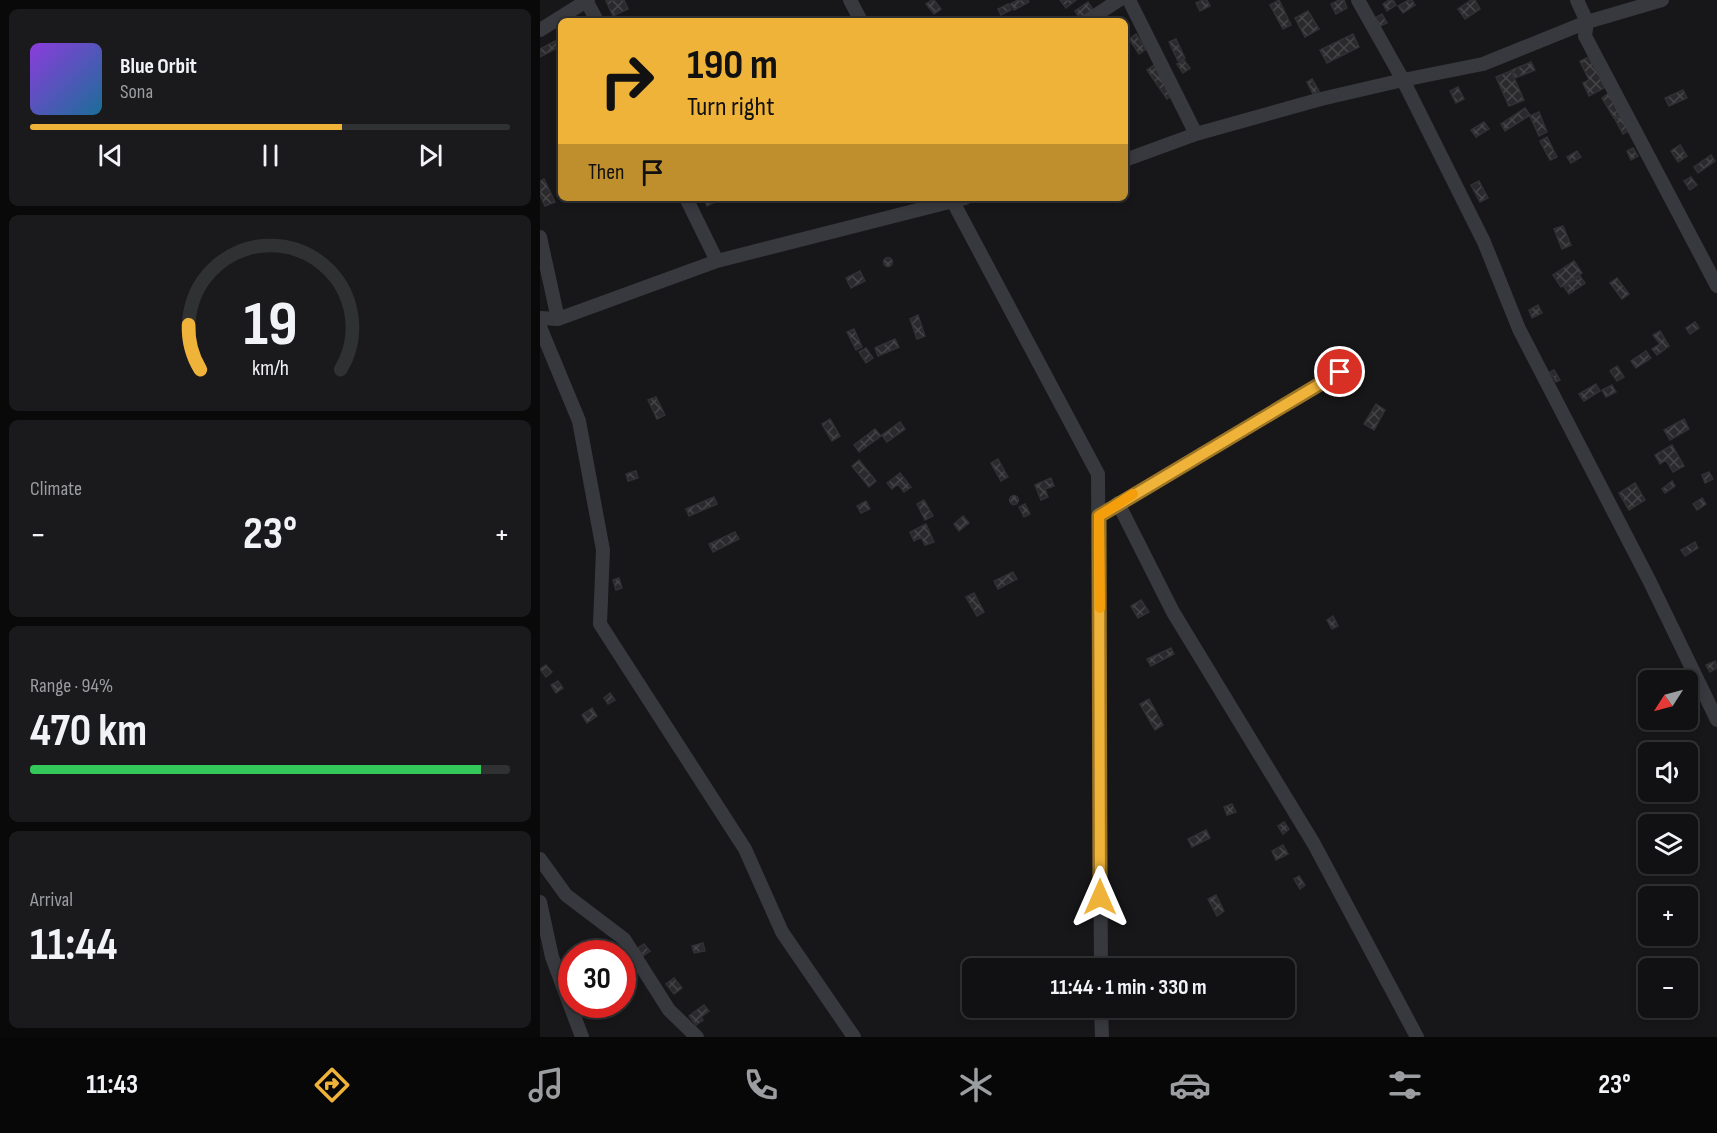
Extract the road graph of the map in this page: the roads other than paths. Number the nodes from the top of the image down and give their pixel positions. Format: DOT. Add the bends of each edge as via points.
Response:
graph roads {
  1 [pos="587,0"];
  2 [pos="850,0"];
  3 [pos="1119,0"];
  4 [pos="1129,0"];
  5 [pos="1358,0"];
  6 [pos="1577,0"];
  7 [pos="1662,0"];
  8 [pos="559,18"];
  9 [pos="596,18"];
  10 [pos="859,18"];
  11 [pos="1092,18"];
  12 [pos="558,19"];
  13 [pos="1587,22"];
  14 [pos="540,30"];
  15 [pos="1403,80"];
  16 [pos="1196,134"];
  17 [pos="1128,159"];
  18 [pos="687,201"];
  19 [pos="948,201"];
  20 [pos="957,201"];
  21 [pos="540,237"];
  22 [pos="717,261"];
  23 [pos="1717,286"];
  24 [pos="540,318"];
  25 [pos="558,319"];
  26 [pos="540,327"];
  27 [pos="1340,372"];
  28 [pos="1118,503"];
  29 [pos="1099,516"];
  30 [pos="1717,720"];
  31 [pos="540,859"];
  32 [pos="540,902"];
  33 [pos="1101,958"];
  34 [pos="1101,1018"];
  35 [pos="582,1037"];
  36 [pos="697,1037"];
  37 [pos="855,1037"];
  38 [pos="1102,1037"];
  39 [pos="1417,1037"];
  1 -- 8 [label="street"];
  1 -- 9 [label="street"];
  2 -- 10 [label="street"];
  3 -- 11 [label="street"];
  4 -- 16 [label="street"];
  5 -- 15 [label="street"];
  6 -- 13 [label="street"];
  7 -- 13 [label="street"];
  12 -- 14 [label="street"];
  13 -- 15 [label="street" via="1483,64"];
  13 -- 23 [label="street" via="1585,36"];
  15 -- 16 [label="street"];
  15 -- 30 [label="street" via="1484,242 1519,329"];
  16 -- 17 [label="street"];
  18 -- 22 [label="street"];
  19 -- 22 [label="street"];
  20 -- 29 [label="street" via="1098,474"];
  21 -- 25 [label="street"];
  22 -- 25 [label="street"];
  24 -- 25 [label="street"];
  26 -- 37 [label="street" via="579,421 603,550 600,624 745,849 782,932"];
  27 -- 28 [label="street"];
  28 -- 29 [label="street"];
  28 -- 39 [label="street" via="1173,612 1314,844"];
  29 -- 33 [label="street"];
  31 -- 36 [label="street" via="566,895 624,939 669,1010"];
  32 -- 35 [label="street" via="552,957"];
  34 -- 38 [label="street"];
}
